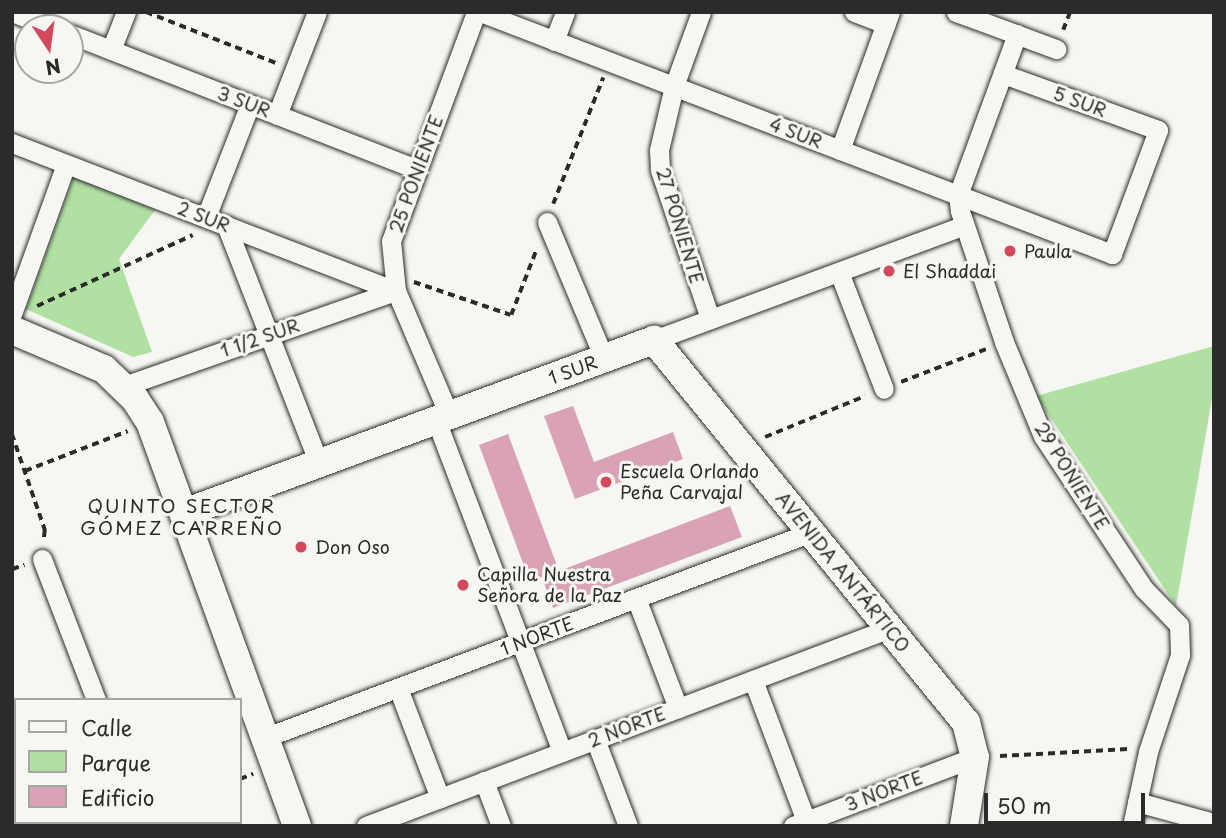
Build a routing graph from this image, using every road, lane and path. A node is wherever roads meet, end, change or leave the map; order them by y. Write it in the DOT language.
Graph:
graph roads {
  1 [pos="126,12"];
  2 [pos="146,12"];
  3 [pos="317,12"];
  4 [pos="478,12"];
  5 [pos="565,12"];
  6 [pos="701,12"];
  7 [pos="854,12"];
  8 [pos="956,12"];
  9 [pos="888,18"];
  10 [pos="1017,34"];
  11 [pos="84,39"];
  12 [pos="554,41"];
  13 [pos="1056,49"];
  14 [pos="111,50"];
  15 [pos="294,70"];
  16 [pos="1003,74"];
  17 [pos="674,86"];
  18 [pos="250,104"];
  19 [pos="276,115"];
  20 [pos="12,143"];
  21 [pos="840,150"];
  22 [pos="66,164"];
  23 [pos="417,169"];
  24 [pos="958,195"];
  25 [pos="217,222"];
  26 [pos="547,222"];
  27 [pos="963,226"];
  28 [pos="1112,254"];
  29 [pos="839,272"];
  30 [pos="396,291"];
  31 [pos="16,319"];
  32 [pos="710,319"];
  33 [pos="271,334"];
  34 [pos="654,340"];
  35 [pos="604,358"];
  36 [pos="124,386"];
  37 [pos="884,389"];
  38 [pos="443,418"];
  39 [pos="150,422"];
  40 [pos="12,434"];
  41 [pos="319,463"];
  42 [pos="25,471"];
  43 [pos="184,513"];
  44 [pos="810,533"];
  45 [pos="42,559"];
  46 [pos="636,598"];
  47 [pos="888,629"];
  48 [pos="520,642"];
  49 [pos="753,680"];
  50 [pos="398,688"];
  51 [pos="95,698"];
  52 [pos="678,708"];
  53 [pos="264,738"];
  54 [pos="595,739"];
  55 [pos="1122,748"];
  56 [pos="562,752"];
  57 [pos="975,757"];
  58 [pos="484,781"];
  59 [pos="440,798"];
  60 [pos="1137,802"];
  61 [pos="800,823"];
  62 [pos="1214,823"];
  63 [pos="297,826"];
  64 [pos="366,826"];
  65 [pos="501,826"];
  66 [pos="628,826"];
  67 [pos="964,826"];
  68 [pos="1132,826"];
  1 -- 14 [label="street"];
  2 -- 15 [label="path"];
  3 -- 15 [label="street"];
  4 -- 12 [label="street, 4 SUR"];
  4 -- 23 [label="street, 25 PONIENTE"];
  5 -- 12 [label="street"];
  6 -- 17 [label="street, 27 PONIENTE"];
  7 -- 9 [label="street"];
  8 -- 10 [label="street"];
  9 -- 21 [label="street"];
  10 -- 13 [label="street"];
  10 -- 16 [label="street, 29 PONIENTE"];
  11 -- 14 [label="street, 3 SUR"];
  12 -- 17 [label="street, 4 SUR"];
  14 -- 18 [label="street, 3 SUR"];
  15 -- 19 [label="street"];
  16 -- 24 [label="street, 29 PONIENTE"];
  16 -- 28 [label="street, 5 SUR"];
  17 -- 21 [label="street, 4 SUR"];
  17 -- 32 [label="street, 27 PONIENTE"];
  18 -- 19 [label="street, 3 SUR"];
  18 -- 25 [label="street"];
  19 -- 23 [label="street, 3 SUR"];
  20 -- 22 [label="street, 2 SUR"];
  21 -- 24 [label="street, 4 SUR"];
  22 -- 25 [label="street, 2 SUR"];
  22 -- 31 [label="street"];
  23 -- 30 [label="street, 25 PONIENTE"];
  24 -- 27 [label="street, 29 PONIENTE"];
  24 -- 28 [label="street, 4 SUR"];
  25 -- 30 [label="street, 2 SUR"];
  25 -- 31 [label="path"];
  25 -- 33 [label="street"];
  26 -- 35 [label="street"];
  27 -- 29 [label="street, 1 SUR"];
  27 -- 60 [label="street, 29 PONIENTE"];
  29 -- 32 [label="street, 1 SUR"];
  29 -- 37 [label="street"];
  30 -- 33 [label="street, 1 1/2 SUR"];
  30 -- 38 [label="street, 25 PONIENTE"];
  31 -- 36 [label="street"];
  32 -- 34 [label="street, 1 SUR"];
  33 -- 36 [label="street, 1 1/2 SUR"];
  33 -- 41 [label="street"];
  34 -- 35 [label="street, 1 SUR"];
  34 -- 44 [label="street, AVENIDA ANTÁRTICO"];
  35 -- 38 [label="street, 1 SUR"];
  36 -- 39 [label="street"];
  38 -- 41 [label="street, 1 SUR"];
  38 -- 48 [label="street, 25 PONIENTE"];
  39 -- 42 [label="path"];
  39 -- 43 [label="street"];
  40 -- 42 [label="path"];
  41 -- 43 [label="street, 1 SUR"];
  42 -- 45 [label="path"];
  43 -- 53 [label="street"];
  44 -- 46 [label="street, 1 NORTE"];
  44 -- 47 [label="street, AVENIDA ANTÁRTICO"];
  45 -- 51 [label="street"];
  46 -- 48 [label="street, 1 NORTE"];
  46 -- 52 [label="street"];
  47 -- 49 [label="street, 2 NORTE"];
  47 -- 57 [label="street, AVENIDA ANTÁRTICO"];
  48 -- 50 [label="street, 1 NORTE"];
  48 -- 56 [label="street, 25 PONIENTE"];
  49 -- 52 [label="street, 2 NORTE"];
  49 -- 61 [label="street"];
  50 -- 53 [label="street, 1 NORTE"];
  50 -- 59 [label="street"];
  52 -- 54 [label="street, 2 NORTE"];
  53 -- 63 [label="street"];
  54 -- 56 [label="street, 2 NORTE"];
  54 -- 66 [label="street"];
  55 -- 57 [label="path"];
  56 -- 58 [label="street, 2 NORTE"];
  57 -- 61 [label="street, 3 NORTE"];
  57 -- 67 [label="street, AVENIDA ANTÁRTICO"];
  58 -- 59 [label="street, 2 NORTE"];
  58 -- 65 [label="street"];
  59 -- 64 [label="street, 2 NORTE"];
  60 -- 62 [label="street"];
  60 -- 68 [label="street, 29 PONIENTE"];
}
